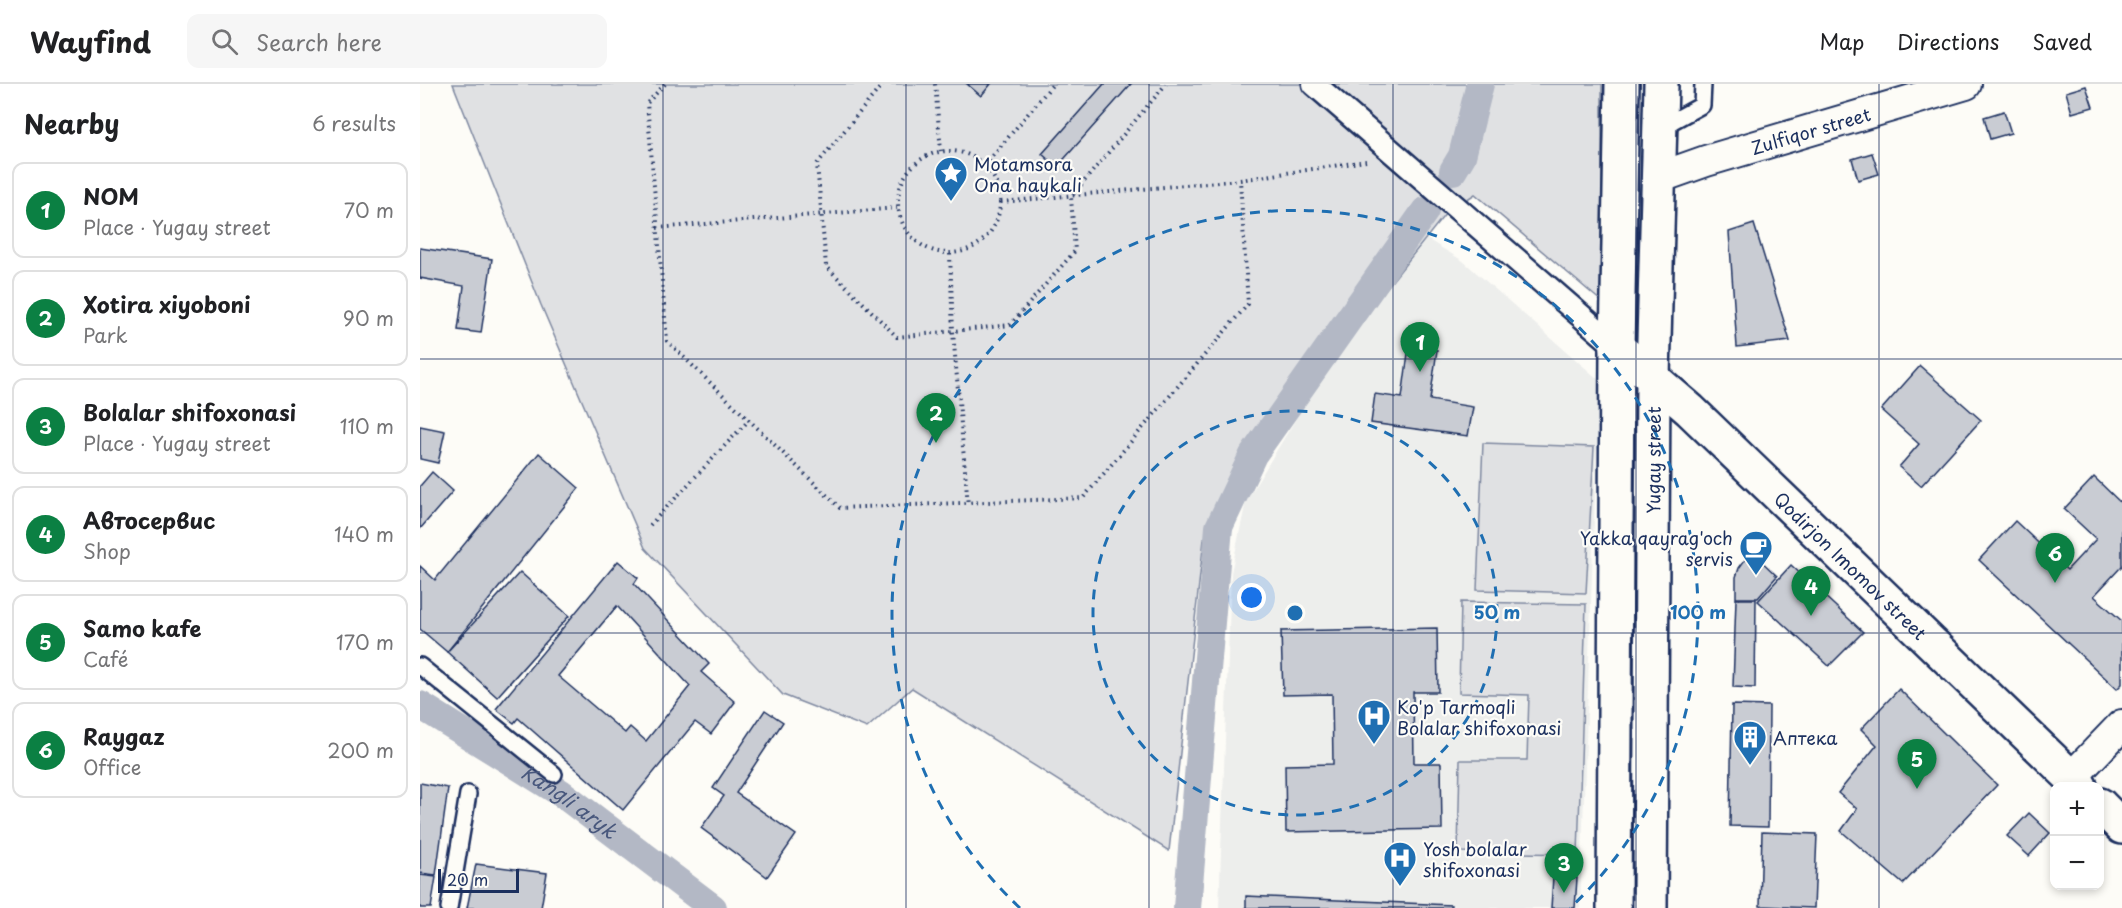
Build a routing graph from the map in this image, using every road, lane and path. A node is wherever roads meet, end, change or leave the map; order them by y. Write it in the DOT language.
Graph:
graph roads {
  1 [pos="664,84"];
  2 [pos="883,84"];
  3 [pos="935,84"];
  4 [pos="1053,84"];
  5 [pos="1166,84"];
  6 [pos="1314,84"];
  7 [pos="1622,84"];
  8 [pos="1661,84"];
  9 [pos="1703,84"];
  10 [pos="1966,84"];
  11 [pos="1660,128"];
  12 [pos="941,151"];
  13 [pos="1398,156"];
  14 [pos="985,165"];
  15 [pos="1658,178"];
  16 [pos="1240,180"];
  17 [pos="1071,197"];
  18 [pos="1001,202"];
  19 [pos="897,208"];
  20 [pos="657,228"];
  21 [pos="950,254"];
  22 [pos="953,332"];
  23 [pos="1617,347"];
  24 [pos="1653,377"];
  25 [pos="749,420"];
  26 [pos="968,505"];
  27 [pos="650,525"];
  28 [pos="420,666"];
  29 [pos="2122,725"];
  30 [pos="554,774"];
  31 [pos="2076,782"];
  32 [pos="468,794"];
  33 [pos="2104,809"];
  34 [pos="2122,827"];
  35 [pos="449,908"];
  36 [pos="1614,908"];
  37 [pos="1650,908"];
  1 -- 20 [label="path"];
  2 -- 22 [label="path"];
  3 -- 12 [label="path"];
  4 -- 14 [label="path"];
  5 -- 17 [label="path"];
  6 -- 13 [label="street"];
  7 -- 23 [label="main road, Yugay street"];
  8 -- 11 [label="main road, Yugay street"];
  9 -- 11 [label="lane"];
  10 -- 15 [label="street, Zulfiqor street"];
  11 -- 15 [label="main road, Yugay street"];
  12 -- 14 [label="path"];
  12 -- 19 [label="path"];
  13 -- 16 [label="path"];
  13 -- 23 [label="street"];
  14 -- 18 [label="path"];
  15 -- 24 [label="main road, Yugay street"];
  16 -- 17 [label="path"];
  16 -- 26 [label="path"];
  17 -- 18 [label="path"];
  17 -- 22 [label="path"];
  18 -- 21 [label="path"];
  19 -- 20 [label="path"];
  19 -- 21 [label="path"];
  20 -- 25 [label="path"];
  21 -- 22 [label="path"];
  22 -- 26 [label="path"];
  23 -- 24 [label="main road, Qodirjon Imomov street"];
  23 -- 36 [label="main road, Yugay street"];
  24 -- 31 [label="main road, Qodirjon Imomov street"];
  24 -- 37 [label="main road, Yugay street"];
  25 -- 26 [label="path"];
  25 -- 27 [label="path"];
  28 -- 30 [label="lane"];
  29 -- 31 [label="street"];
  32 -- 35 [label="lane"];
  33 -- 34 [label="main road"];
}
